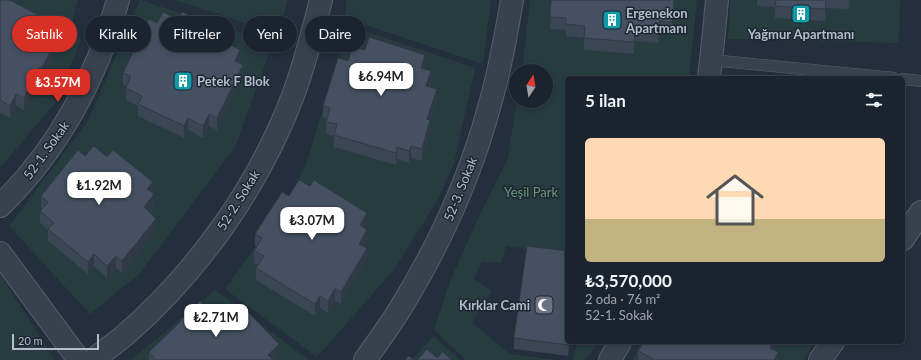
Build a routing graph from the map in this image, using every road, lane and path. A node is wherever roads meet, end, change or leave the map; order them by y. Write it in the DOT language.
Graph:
graph roads {
  1 [pos="118,0"];
  2 [pos="321,0"];
  3 [pos="512,0"];
  4 [pos="717,0"];
  5 [pos="710,69"];
  6 [pos="853,76"];
  7 [pos="905,79"];
  8 [pos="921,81"];
  9 [pos="0,206"];
  10 [pos="921,212"];
  11 [pos="905,236"];
  12 [pos="0,253"];
  13 [pos="619,344"];
  14 [pos="831,344"];
  15 [pos="79,360"];
  16 [pos="93,360"];
  17 [pos="365,360"];
  18 [pos="610,360"];
  19 [pos="820,360"];
  1 -- 9 [label="street, 52-1. Sokak"];
  2 -- 16 [label="street, 52-2. Sokak"];
  3 -- 17 [label="street, 52-3. Sokak"];
  4 -- 5 [label="street"];
  5 -- 6 [label="lane"];
  7 -- 8 [label="lane"];
  10 -- 11 [label="street"];
  12 -- 15 [label="street"];
  13 -- 18 [label="street"];
  14 -- 19 [label="street"];
}
